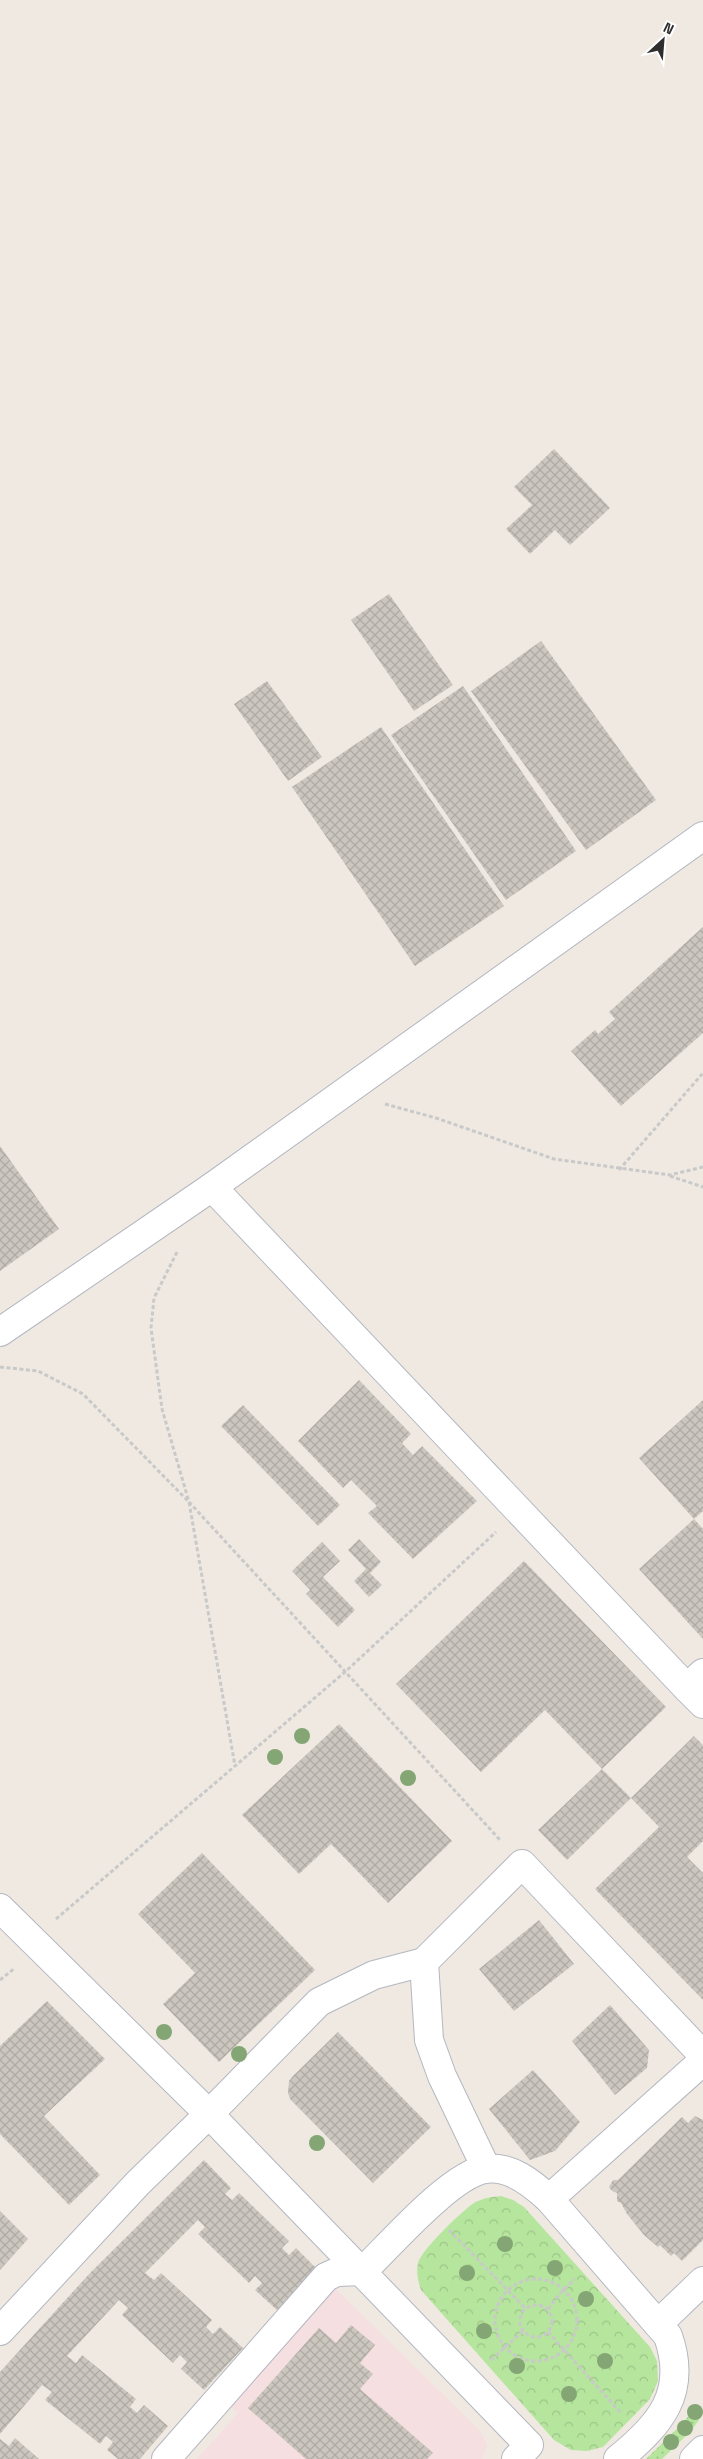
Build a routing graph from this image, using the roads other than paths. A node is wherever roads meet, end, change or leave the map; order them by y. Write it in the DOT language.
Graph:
graph roads {
  1 [pos="703,836"];
  2 [pos="212,1187"];
  3 [pos="0,1332"];
  4 [pos="698,1688"];
  5 [pos="0,1908"];
  6 [pos="424,1962"];
  7 [pos="703,2055"];
  8 [pos="703,2060"];
  9 [pos="209,2114"];
  10 [pos="486,2168"];
  11 [pos="549,2199"];
  12 [pos="362,2271"];
  13 [pos="703,2281"];
  14 [pos="659,2323"];
  15 [pos="0,2331"];
  16 [pos="703,2450"];
  17 [pos="529,2454"];
  18 [pos="166,2459"];
  19 [pos="618,2459"];
  20 [pos="694,2459"];
  1 -- 2 [label="street"];
  2 -- 3 [label="street"];
  2 -- 4 [label="street"];
  5 -- 9 [label="street"];
  6 -- 7 [label="street"];
  6 -- 9 [label="street"];
  6 -- 10 [label="street"];
  8 -- 11 [label="street"];
  9 -- 12 [label="street"];
  9 -- 15 [label="street"];
  10 -- 11 [label="street"];
  10 -- 12 [label="street"];
  11 -- 14 [label="street"];
  12 -- 17 [label="street"];
  12 -- 18 [label="street"];
  13 -- 14 [label="street"];
  14 -- 19 [label="street"];
  16 -- 20 [label="street"];
}
